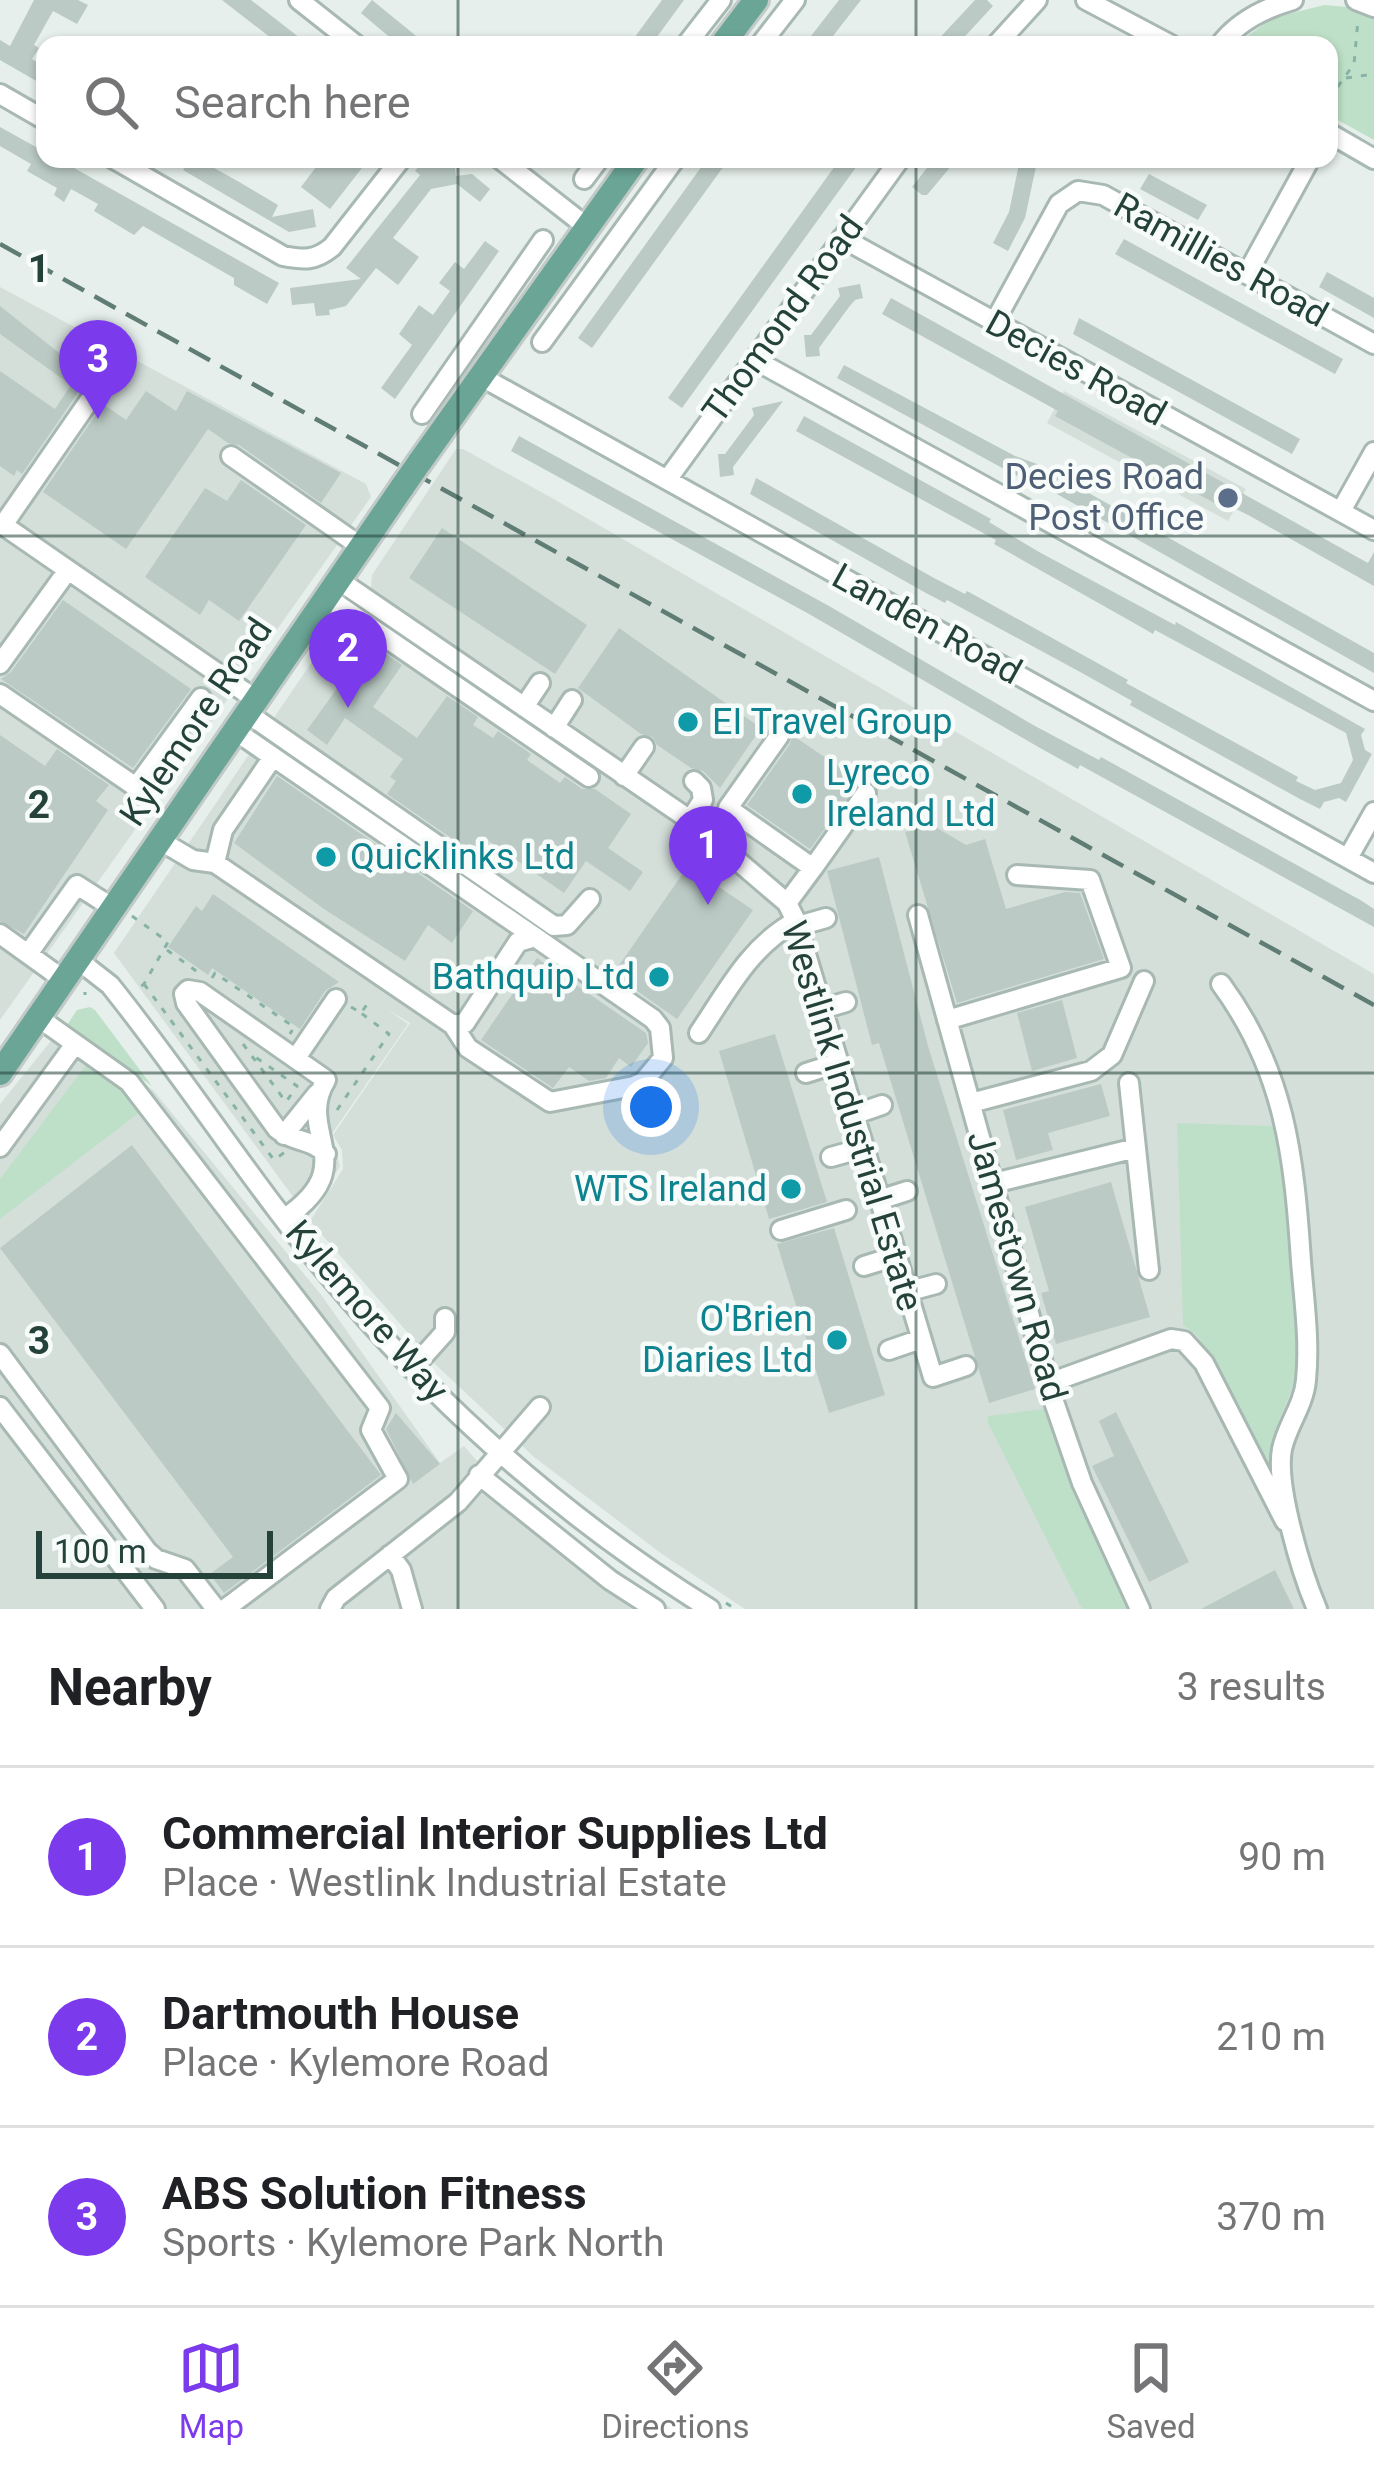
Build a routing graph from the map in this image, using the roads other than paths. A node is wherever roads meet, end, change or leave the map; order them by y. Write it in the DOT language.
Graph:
graph roads {
  1 [pos="299,0"];
  2 [pos="721,0"];
  3 [pos="757,0"];
  4 [pos="795,0"];
  5 [pos="1037,0"];
  6 [pos="1086,0"];
  7 [pos="1293,0"];
  8 [pos="1356,0"];
  9 [pos="1374,7"];
  10 [pos="345,36"];
  11 [pos="693,36"];
  12 [pos="729,36"];
  13 [pos="767,36"];
  14 [pos="1004,36"];
  15 [pos="1154,36"];
  16 [pos="1227,36"];
  17 [pos="0,94"];
  18 [pos="36,115"];
  19 [pos="1338,138"];
  20 [pos="1374,159"];
  21 [pos="130,168"];
  22 [pos="394,168"];
  23 [pos="512,168"];
  24 [pos="592,168"];
  25 [pos="630,168"];
  26 [pos="668,168"];
  27 [pos="893,168"];
  28 [pos="1305,168"];
  29 [pos="584,179"];
  30 [pos="587,227"];
  31 [pos="842,238"];
  32 [pos="543,240"];
  33 [pos="527,263"];
  34 [pos="1246,274"];
  35 [pos="551,278"];
  36 [pos="994,323"];
  37 [pos="542,342"];
  38 [pos="1374,344"];
  39 [pos="755,361"];
  40 [pos="107,375"];
  41 [pos="480,376"];
  42 [pos="454,414"];
  43 [pos="1374,452"];
  44 [pos="230,456"];
  45 [pos="667,480"];
  46 [pos="1341,511"];
  47 [pos="1,524"];
  48 [pos="1374,530"];
  49 [pos="360,546"];
  50 [pos="68,570"];
  51 [pos="331,587"];
  52 [pos="417,607"];
  53 [pos="404,625"];
  54 [pos="472,643"];
  55 [pos="459,663"];
  56 [pos="0,664"];
  57 [pos="540,682"];
  58 [pos="0,694"];
  59 [pos="201,698"];
  60 [pos="572,700"];
  61 [pos="1374,701"];
  62 [pos="524,707"];
  63 [pos="245,714"];
  64 [pos="554,728"];
  65 [pos="778,736"];
  66 [pos="644,747"];
  67 [pos="273,757"];
  68 [pos="624,776"];
  69 [pos="589,777"];
  70 [pos="694,781"];
  71 [pos="866,793"];
  72 [pos="1374,812"];
  73 [pos="690,820"];
  74 [pos="160,840"];
  75 [pos="1348,858"];
  76 [pos="214,863"];
  77 [pos="813,868"];
  78 [pos="1374,873"];
  79 [pos="1017,875"];
  80 [pos="590,899"];
  81 [pos="115,906"];
  82 [pos="918,915"];
  83 [pos="794,916"];
  84 [pos="826,918"];
  85 [pos="0,934"];
  86 [pos="535,937"];
  87 [pos="28,954"];
  88 [pos="1144,981"];
  89 [pos="78,982"];
  90 [pos="1221,984"];
  91 [pos="846,1002"];
  92 [pos="344,1003"];
  93 [pos="822,1009"];
  94 [pos="947,1020"];
  95 [pos="453,1025"];
  96 [pos="58,1032"];
  97 [pos="699,1033"];
  98 [pos="300,1052"];
  99 [pos="4,1058"];
  100 [pos="838,1063"];
  101 [pos="806,1073"];
  102 [pos="1129,1083"];
  103 [pos="312,1093"];
  104 [pos="971,1103"];
  105 [pos="882,1106"];
  106 [pos="854,1115"];
  107 [pos="286,1136"];
  108 [pos="0,1147"];
  109 [pos="863,1148"];
  110 [pos="1136,1148"];
  111 [pos="326,1154"];
  112 [pos="831,1157"];
  113 [pos="994,1183"];
  114 [pos="908,1192"];
  115 [pos="879,1200"];
  116 [pos="846,1210"];
  117 [pos="285,1218"];
  118 [pos="781,1230"];
  119 [pos="896,1256"];
  120 [pos="864,1266"];
  121 [pos="1149,1270"];
  122 [pos="936,1284"];
  123 [pos="906,1292"];
  124 [pos="445,1318"];
  125 [pos="921,1340"];
  126 [pos="889,1350"];
  127 [pos="0,1354"];
  128 [pos="966,1366"];
  129 [pos="412,1369"];
  130 [pos="1049,1383"];
  131 [pos="0,1407"];
  132 [pos="540,1407"];
  133 [pos="499,1452"];
  134 [pos="479,1475"];
  135 [pos="1295,1541"];
  136 [pos="391,1555"];
  137 [pos="711,1603"];
  138 [pos="155,1609"];
  139 [pos="220,1609"];
  140 [pos="330,1609"];
  141 [pos="412,1609"];
  142 [pos="655,1609"];
  143 [pos="1140,1609"];
  144 [pos="1317,1609"];
  1 -- 10 [label="street"];
  2 -- 11 [label="street"];
  3 -- 12 [label="main road"];
  4 -- 13 [label="street"];
  5 -- 14 [label="street"];
  6 -- 15 [label="street"];
  7 -- 16 [label="street"];
  8 -- 9 [label="street"];
  17 -- 18 [label="street"];
  19 -- 20 [label="street"];
  21 -- 22 [label="street"];
  23 -- 30 [label="street"];
  24 -- 29 [label="street"];
  25 -- 30 [label="main road, Kylemore Road"];
  26 -- 37 [label="street"];
  27 -- 31 [label="street, Thomond Road"];
  28 -- 34 [label="street"];
  30 -- 35 [label="main road, Kylemore Road"];
  31 -- 36 [label="street, Decies Road"];
  31 -- 39 [label="street, Thomond Road"];
  32 -- 33 [label="street"];
  33 -- 35 [label="street"];
  33 -- 42 [label="street"];
  34 -- 36 [label="street, Ramillies Road"];
  34 -- 38 [label="street, Ramillies Road"];
  35 -- 41 [label="main road, Kylemore Road"];
  36 -- 46 [label="street, Decies Road"];
  39 -- 45 [label="street, Thomond Road"];
  39 -- 61 [label="street"];
  40 -- 47 [label="street"];
  41 -- 42 [label="main road, Kylemore Road"];
  41 -- 45 [label="street, Landen Road"];
  42 -- 49 [label="main road, Kylemore Road, bridge"];
  43 -- 46 [label="street"];
  44 -- 49 [label="street"];
  45 -- 75 [label="street, Landen Road"];
  46 -- 48 [label="street, Decies Road"];
  47 -- 50 [label="street"];
  49 -- 51 [label="main road, Kylemore Road"];
  50 -- 56 [label="street"];
  50 -- 63 [label="street"];
  51 -- 53 [label="street, Westlink Industrial Estate"];
  51 -- 63 [label="main road, Kylemore Road"];
  51 -- 69 [label="street"];
  52 -- 53 [label="street"];
  53 -- 55 [label="street, Westlink Industrial Estate"];
  54 -- 55 [label="street"];
  55 -- 62 [label="street, Westlink Industrial Estate"];
  57 -- 62 [label="street"];
  58 -- 59 [label="street"];
  60 -- 64 [label="street"];
  62 -- 64 [label="street, Westlink Industrial Estate"];
  63 -- 67 [label="street"];
  63 -- 74 [label="main road, Kylemore Road"];
  63 -- 80 [label="street"];
  64 -- 68 [label="street, Westlink Industrial Estate"];
  65 -- 77 [label="street"];
  66 -- 68 [label="street"];
  67 -- 76 [label="street"];
  67 -- 86 [label="street"];
  68 -- 73 [label="street, Westlink Industrial Estate"];
  70 -- 73 [label="street"];
  71 -- 77 [label="street"];
  72 -- 75 [label="street"];
  73 -- 83 [label="street, Westlink Industrial Estate"];
  74 -- 76 [label="street"];
  74 -- 81 [label="main road, Kylemore Road"];
  75 -- 78 [label="street, Landen Road"];
  76 -- 95 [label="street"];
  77 -- 83 [label="street"];
  79 -- 94 [label="street"];
  81 -- 87 [label="street"];
  81 -- 89 [label="main road, Kylemore Road"];
  82 -- 94 [label="street, Jamestown Road"];
  83 -- 84 [label="street"];
  83 -- 93 [label="street, Westlink Industrial Estate"];
  83 -- 97 [label="street"];
  85 -- 87 [label="street, Kylemore Way"];
  86 -- 95 [label="street"];
  86 -- 95 [label="street"];
  87 -- 89 [label="street, Kylemore Way"];
  88 -- 104 [label="street"];
  89 -- 96 [label="main road, Kylemore Road"];
  89 -- 117 [label="street, Kylemore Way"];
  90 -- 135 [label="street"];
  91 -- 93 [label="street"];
  92 -- 98 [label="street"];
  93 -- 100 [label="street, Westlink Industrial Estate"];
  94 -- 104 [label="street, Jamestown Road"];
  96 -- 99 [label="main road, Kylemore Road"];
  96 -- 108 [label="street"];
  96 -- 139 [label="street"];
  98 -- 103 [label="street"];
  98 -- 107 [label="street"];
  100 -- 101 [label="street"];
  100 -- 106 [label="street, Westlink Industrial Estate"];
  102 -- 110 [label="street"];
  103 -- 107 [label="street"];
  103 -- 111 [label="street"];
  104 -- 113 [label="street, Jamestown Road"];
  105 -- 106 [label="street"];
  106 -- 109 [label="street, Westlink Industrial Estate"];
  107 -- 111 [label="street"];
  109 -- 112 [label="street"];
  109 -- 115 [label="street, Westlink Industrial Estate"];
  110 -- 113 [label="street"];
  110 -- 121 [label="street"];
  111 -- 117 [label="street"];
  113 -- 130 [label="street, Jamestown Road"];
  114 -- 115 [label="street"];
  115 -- 119 [label="street, Westlink Industrial Estate"];
  116 -- 118 [label="street"];
  117 -- 129 [label="street, Kylemore Way"];
  119 -- 120 [label="street"];
  119 -- 123 [label="street, Westlink Industrial Estate"];
  122 -- 123 [label="street"];
  123 -- 125 [label="street, Westlink Industrial Estate"];
  124 -- 129 [label="street"];
  125 -- 126 [label="street"];
  125 -- 128 [label="street, Westlink Industrial Estate"];
  127 -- 139 [label="street"];
  129 -- 133 [label="street, Kylemore Way"];
  130 -- 135 [label="street"];
  130 -- 143 [label="street, Jamestown Road"];
  131 -- 138 [label="street"];
  132 -- 133 [label="street"];
  133 -- 134 [label="street"];
  133 -- 137 [label="street, Kylemore Way"];
  134 -- 136 [label="street"];
  134 -- 142 [label="street"];
  135 -- 144 [label="street"];
  136 -- 140 [label="street"];
  136 -- 141 [label="street"];
}
